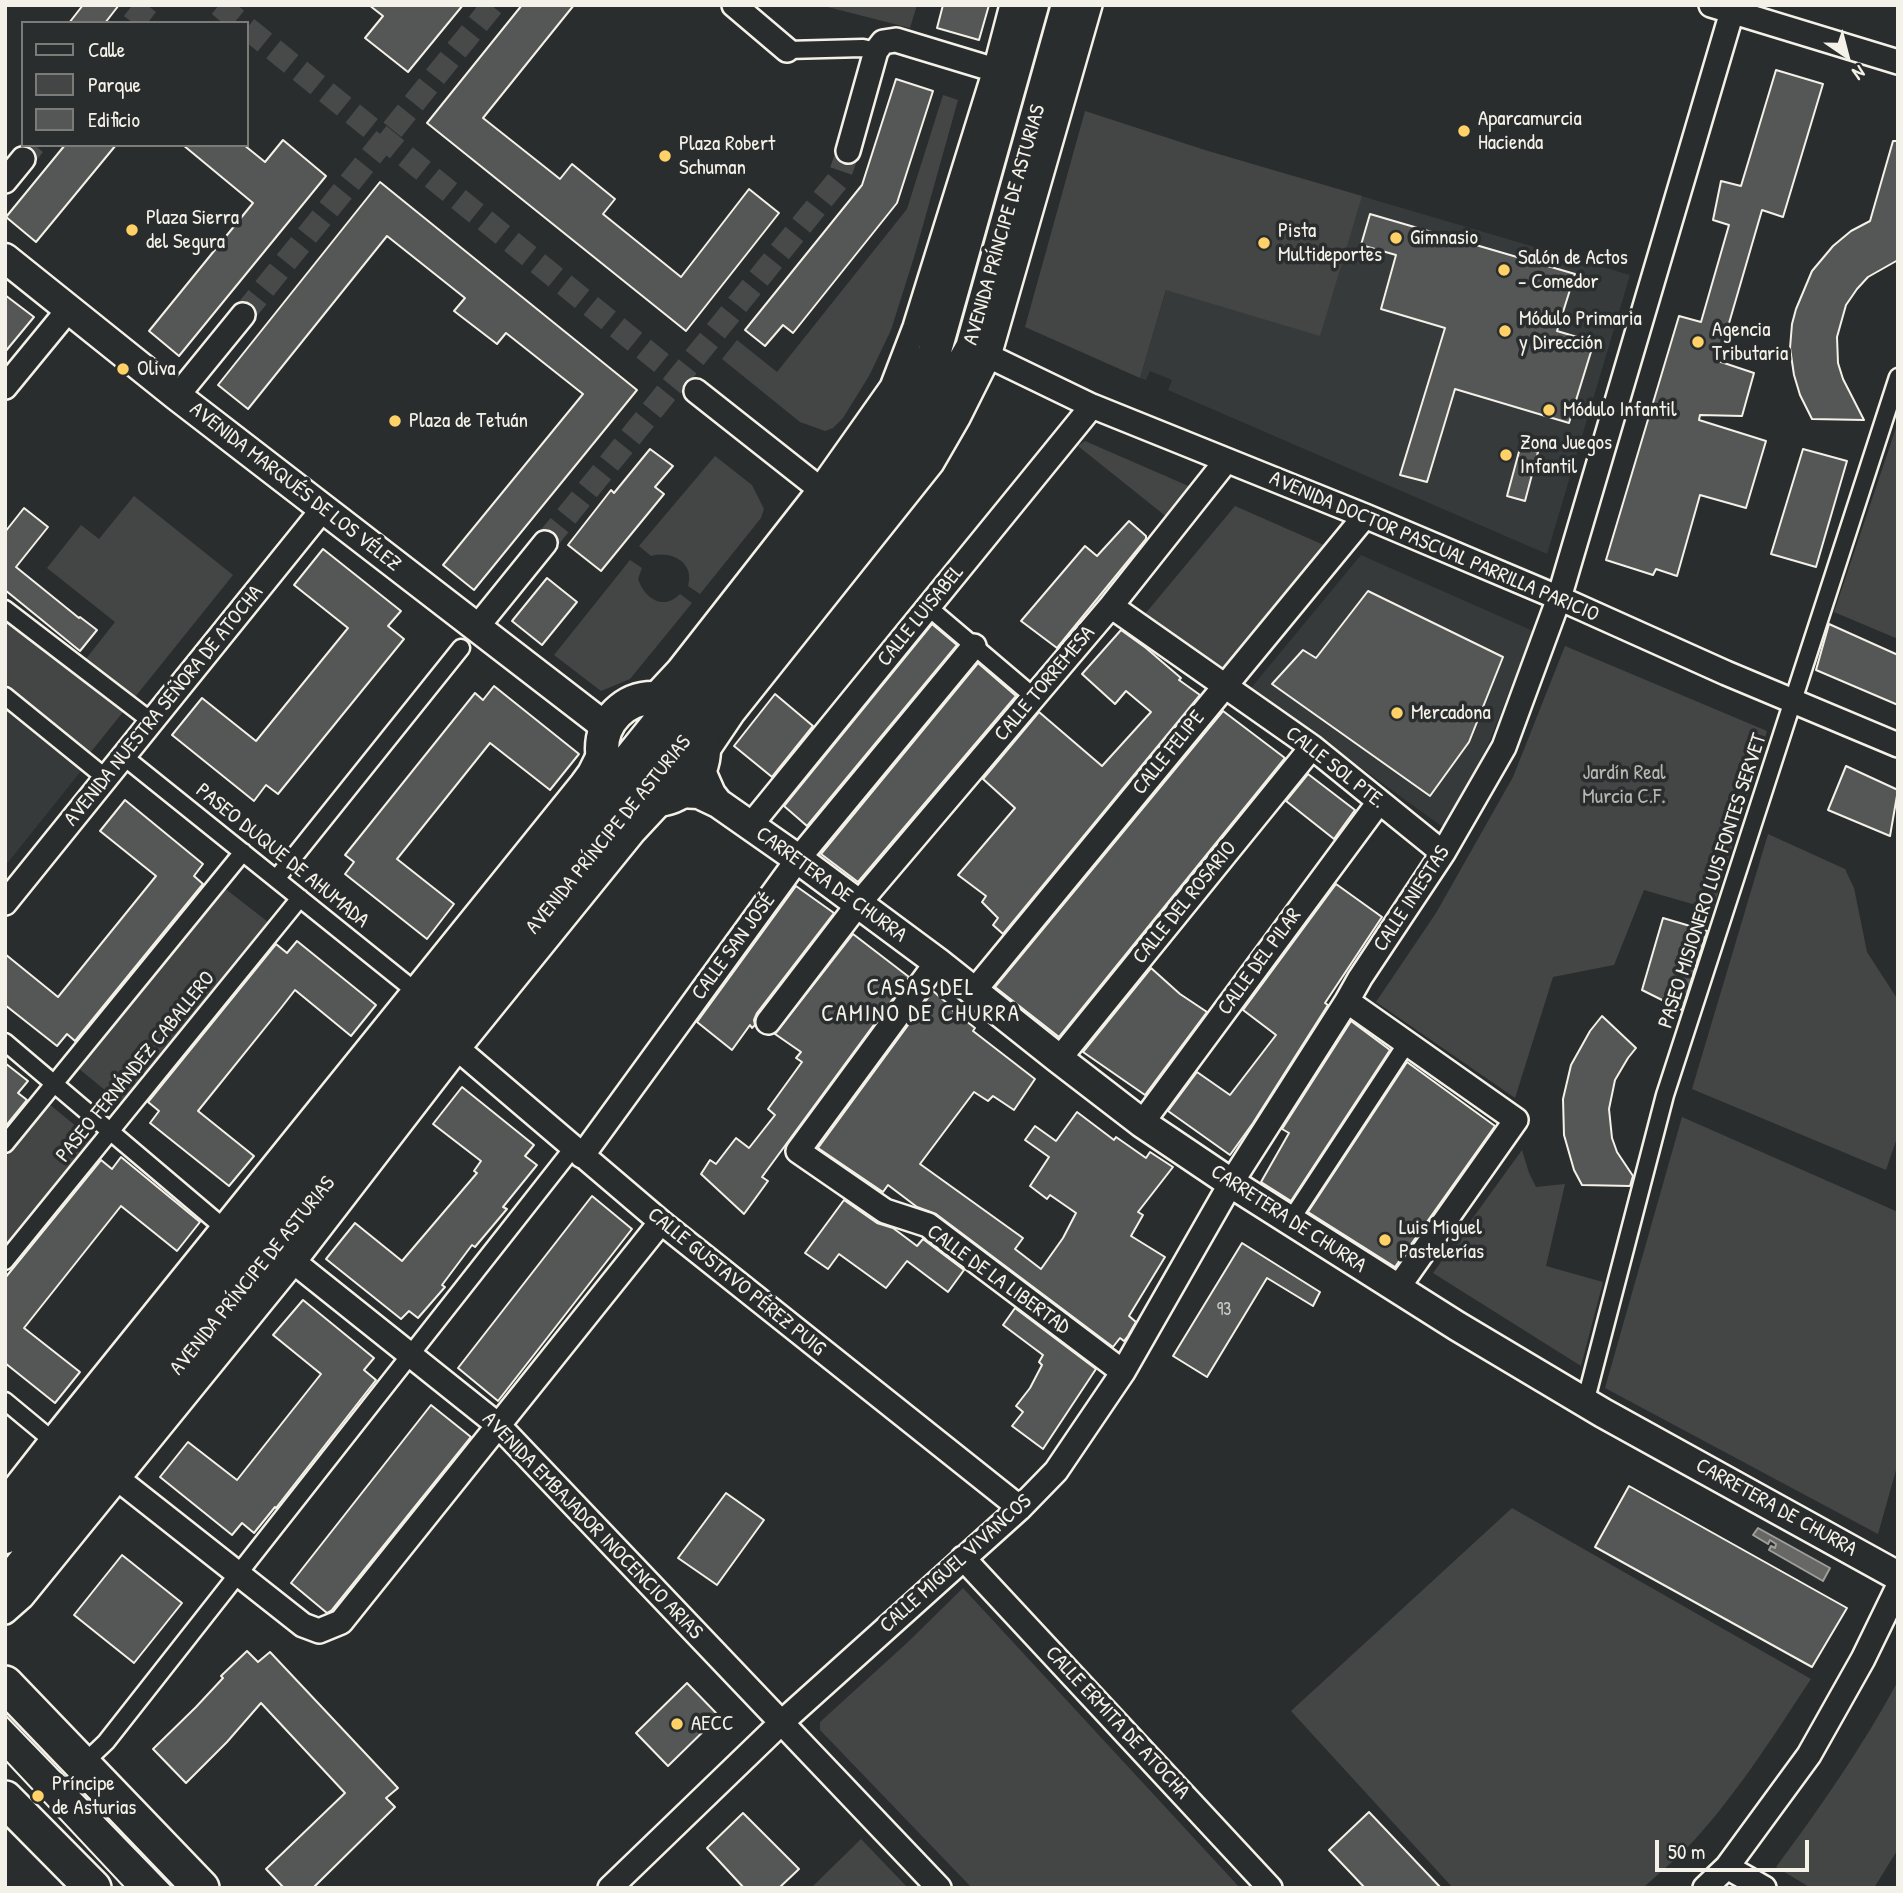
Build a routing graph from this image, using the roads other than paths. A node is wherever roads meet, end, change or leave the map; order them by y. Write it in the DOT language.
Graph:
graph roads {
  1 [pos="734,5"];
  2 [pos="1012,5"];
  3 [pos="1032,5"];
  4 [pos="1068,5"];
  5 [pos="1090,5"];
  6 [pos="1726,7"];
  7 [pos="787,50"];
  8 [pos="876,51"];
  9 [pos="1898,62"];
  10 [pos="995,70"];
  11 [pos="848,151"];
  12 [pos="23,159"];
  13 [pos="5,181"];
  14 [pos="5,258"];
  15 [pos="69,309"];
  16 [pos="243,316"];
  17 [pos="981,352"];
  18 [pos="1898,377"];
  19 [pos="5,387"];
  20 [pos="696,391"];
  21 [pos="177,396"];
  22 [pos="1092,406"];
  23 [pos="1226,461"];
  24 [pos="820,489"];
  25 [pos="323,509"];
  26 [pos="1365,516"];
  27 [pos="545,543"];
  28 [pos="1559,598"];
  29 [pos="1111,606"];
  30 [pos="928,607"];
  31 [pos="5,609"];
  32 [pos="469,637"];
  33 [pos="974,646"];
  34 [pos="1225,686"];
  35 [pos="5,696"];
  36 [pos="1034,697"];
  37 [pos="1793,701"];
  38 [pos="675,707"];
  39 [pos="151,722"];
  40 [pos="603,726"];
  41 [pos="1898,745"];
  42 [pos="1312,747"];
  43 [pos="123,756"];
  44 [pos="702,763"];
  45 [pos="106,778"];
  46 [pos="612,779"];
  47 [pos="676,794"];
  48 [pos="639,798"];
  49 [pos="1379,802"];
  50 [pos="718,803"];
  51 [pos="750,826"];
  52 [pos="243,852"];
  53 [pos="1443,853"];
  54 [pos="797,859"];
  55 [pos="275,879"];
  56 [pos="300,898"];
  57 [pos="859,903"];
  58 [pos="5,904"];
  59 [pos="937,962"];
  60 [pos="414,990"];
  61 [pos="974,991"];
  62 [pos="1347,1001"];
  63 [pos="768,1022"];
  64 [pos="5,1042"];
  65 [pos="1407,1043"];
  66 [pos="458,1049"];
  67 [pos="1059,1059"];
  68 [pos="54,1084"];
  69 [pos="1142,1123"];
  70 [pos="111,1131"];
  71 [pos="5,1144"];
  72 [pos="578,1152"];
  73 [pos="1231,1184"];
  74 [pos="1290,1221"];
  75 [pos="661,1222"];
  76 [pos="223,1227"];
  77 [pos="5,1261"];
  78 [pos="294,1262"];
  79 [pos="1397,1289"];
  80 [pos="411,1356"];
  81 [pos="1122,1372"];
  82 [pos="5,1402"];
  83 [pos="1585,1403"];
  84 [pos="498,1425"];
  85 [pos="52,1440"];
  86 [pos="118,1479"];
  87 [pos="5,1500"];
  88 [pos="1020,1508"];
  89 [pos="5,1536"];
  90 [pos="963,1558"];
  91 [pos="239,1574"];
  92 [pos="1898,1576"];
  93 [pos="5,1586"];
  94 [pos="1898,1587"];
  95 [pos="5,1612"];
  96 [pos="5,1684"];
  97 [pos="781,1723"];
  98 [pos="83,1764"];
  99 [pos="5,1799"];
  100 [pos="1727,1867"];
  101 [pos="93,1888"];
  102 [pos="201,1888"];
  103 [pos="610,1888"];
  104 [pos="939,1888"];
  105 [pos="1270,1888"];
  106 [pos="1705,1888"];
  107 [pos="1764,1888"];
  1 -- 7 [label="street"];
  2 -- 10 [label="street"];
  3 -- 38 [label="main road, AVENIDA PRÍNCIPE DE ASTURIAS"];
  4 -- 17 [label="main road, AVENIDA PRÍNCIPE DE ASTURIAS"];
  5 -- 17 [label="street"];
  6 -- 9 [label="street"];
  6 -- 28 [label="street, CALLE INIESTAS"];
  7 -- 8 [label="street"];
  8 -- 10 [label="street"];
  8 -- 11 [label="street"];
  10 -- 24 [label="street"];
  12 -- 13 [label="street"];
  14 -- 15 [label="street, AVENIDA MARQUÉS DE LOS VÉLEZ"];
  15 -- 19 [label="street"];
  15 -- 21 [label="street, AVENIDA MARQUÉS DE LOS VÉLEZ"];
  16 -- 21 [label="street"];
  17 -- 22 [label="street, AVENIDA DOCTOR PASCUAL PARRILLA PARICIO"];
  17 -- 38 [label="main road, AVENIDA PRÍNCIPE DE ASTURIAS"];
  17 -- 44 [label="street"];
  18 -- 37 [label="street, PASEO MISIONERO LUIS FONTES SERVET"];
  20 -- 24 [label="street"];
  21 -- 25 [label="street, AVENIDA MARQUÉS DE LOS VÉLEZ"];
  22 -- 23 [label="street, AVENIDA DOCTOR PASCUAL PARRILLA PARICIO"];
  22 -- 30 [label="street, CALLE LUISABEL"];
  23 -- 26 [label="street, AVENIDA DOCTOR PASCUAL PARRILLA PARICIO"];
  23 -- 29 [label="street, CALLE TORREMESA"];
  24 -- 38 [label="street"];
  25 -- 32 [label="street, AVENIDA MARQUÉS DE LOS VÉLEZ"];
  25 -- 39 [label="street, AVENIDA NUESTRA SEÑORA DE ATOCHA"];
  26 -- 28 [label="street, AVENIDA DOCTOR PASCUAL PARRILLA PARICIO"];
  26 -- 34 [label="street, CALLE FELIPE"];
  27 -- 32 [label="street"];
  28 -- 37 [label="street, AVENIDA DOCTOR PASCUAL PARRILLA PARICIO"];
  28 -- 53 [label="street, CALLE INIESTAS"];
  29 -- 34 [label="street, CALLE SOL PTE."];
  29 -- 36 [label="street, CALLE TORREMESA"];
  30 -- 33 [label="street"];
  30 -- 51 [label="street, CALLE LUISABEL"];
  31 -- 39 [label="street"];
  32 -- 40 [label="street, AVENIDA MARQUÉS DE LOS VÉLEZ"];
  32 -- 55 [label="street"];
  33 -- 36 [label="street"];
  33 -- 54 [label="street, CALLE SAN JOSÉ"];
  34 -- 42 [label="street, CALLE SOL PTE."];
  34 -- 61 [label="street, CALLE FELIPE"];
  35 -- 45 [label="street"];
  36 -- 57 [label="street, CALLE TORREMESA"];
  37 -- 41 [label="street, AVENIDA DOCTOR PASCUAL PARRILLA PARICIO"];
  37 -- 83 [label="street, PASEO MISIONERO LUIS FONTES SERVET"];
  38 -- 40 [label="main road"];
  38 -- 44 [label="main road"];
  38 -- 46 [label="main road, AVENIDA PRÍNCIPE DE ASTURIAS"];
  38 -- 48 [label="main road, AVENIDA PRÍNCIPE DE ASTURIAS"];
  39 -- 43 [label="street, AVENIDA NUESTRA SEÑORA DE ATOCHA"];
  40 -- 46 [label="main road"];
  40 -- 60 [label="street"];
  42 -- 49 [label="street, CALLE SOL PTE."];
  42 -- 67 [label="street, CALLE DEL ROSARIO"];
  43 -- 45 [label="street, AVENIDA NUESTRA SEÑORA DE ATOCHA"];
  43 -- 52 [label="street, PASEO DUQUE DE AHUMADA"];
  44 -- 47 [label="main road"];
  44 -- 50 [label="street, CARRETERA DE CHURRA"];
  45 -- 58 [label="street, AVENIDA NUESTRA SEÑORA DE ATOCHA"];
  46 -- 48 [label="main road"];
  46 -- 89 [label="main road, AVENIDA PRÍNCIPE DE ASTURIAS"];
  47 -- 48 [label="main road"];
  47 -- 50 [label="street, CARRETERA DE CHURRA"];
  47 -- 66 [label="street"];
  48 -- 93 [label="main road, AVENIDA PRÍNCIPE DE ASTURIAS"];
  49 -- 53 [label="street, CALLE SOL PTE."];
  49 -- 69 [label="street, CALLE DEL PILAR"];
  50 -- 51 [label="street, CARRETERA DE CHURRA"];
  51 -- 54 [label="street, CARRETERA DE CHURRA"];
  52 -- 55 [label="street, PASEO DUQUE DE AHUMADA"];
  52 -- 68 [label="street"];
  53 -- 62 [label="street, CALLE INIESTAS"];
  54 -- 57 [label="street, CARRETERA DE CHURRA"];
  54 -- 72 [label="street, CALLE SAN JOSÉ"];
  55 -- 56 [label="street, PASEO DUQUE DE AHUMADA"];
  56 -- 60 [label="street, PASEO DUQUE DE AHUMADA"];
  56 -- 70 [label="street, PASEO FERNÁNDEZ CABALLERO"];
  57 -- 59 [label="street, CARRETERA DE CHURRA"];
  57 -- 63 [label="street, CALLE TORREMESA"];
  59 -- 61 [label="street, CARRETERA DE CHURRA"];
  59 -- 81 [label="street, CALLE DE LA LIBERTAD"];
  60 -- 76 [label="street"];
  61 -- 67 [label="street, CARRETERA DE CHURRA"];
  62 -- 65 [label="street"];
  62 -- 73 [label="street, CALLE INIESTAS"];
  64 -- 68 [label="street"];
  65 -- 74 [label="street"];
  65 -- 79 [label="street"];
  66 -- 72 [label="street, CALLE GUSTAVO PÉREZ PUIG"];
  66 -- 78 [label="street"];
  67 -- 69 [label="street, CARRETERA DE CHURRA"];
  68 -- 70 [label="street"];
  68 -- 71 [label="street"];
  69 -- 73 [label="street, CARRETERA DE CHURRA"];
  70 -- 76 [label="street"];
  70 -- 77 [label="street, PASEO FERNÁNDEZ CABALLERO"];
  72 -- 75 [label="street, CALLE GUSTAVO PÉREZ PUIG"];
  72 -- 80 [label="street"];
  73 -- 74 [label="street, CARRETERA DE CHURRA"];
  73 -- 81 [label="street, CALLE MIGUEL VIVANCOS"];
  74 -- 79 [label="street, CARRETERA DE CHURRA"];
  75 -- 84 [label="street"];
  75 -- 88 [label="street, CALLE GUSTAVO PÉREZ PUIG"];
  76 -- 85 [label="street"];
  78 -- 80 [label="street, AVENIDA EMBAJADOR INOCENCIO ARIAS"];
  78 -- 86 [label="street"];
  79 -- 83 [label="street, CARRETERA DE CHURRA"];
  80 -- 84 [label="street, AVENIDA EMBAJADOR INOCENCIO ARIAS"];
  80 -- 91 [label="street"];
  81 -- 88 [label="street, CALLE MIGUEL VIVANCOS"];
  82 -- 85 [label="street"];
  83 -- 92 [label="street, CARRETERA DE CHURRA"];
  84 -- 91 [label="street"];
  84 -- 97 [label="street, AVENIDA EMBAJADOR INOCENCIO ARIAS"];
  85 -- 87 [label="street"];
  86 -- 91 [label="street"];
  86 -- 95 [label="street"];
  88 -- 90 [label="street, CALLE MIGUEL VIVANCOS"];
  90 -- 97 [label="street, CALLE MIGUEL VIVANCOS"];
  90 -- 105 [label="street, CALLE ERMITA DE ATOCHA"];
  91 -- 98 [label="street"];
  94 -- 100 [label="street"];
  96 -- 98 [label="main road"];
  97 -- 103 [label="street, CALLE MIGUEL VIVANCOS"];
  97 -- 104 [label="street, AVENIDA EMBAJADOR INOCENCIO ARIAS"];
  98 -- 102 [label="main road"];
  99 -- 101 [label="main road"];
  100 -- 106 [label="street"];
  100 -- 107 [label="street"];
}
